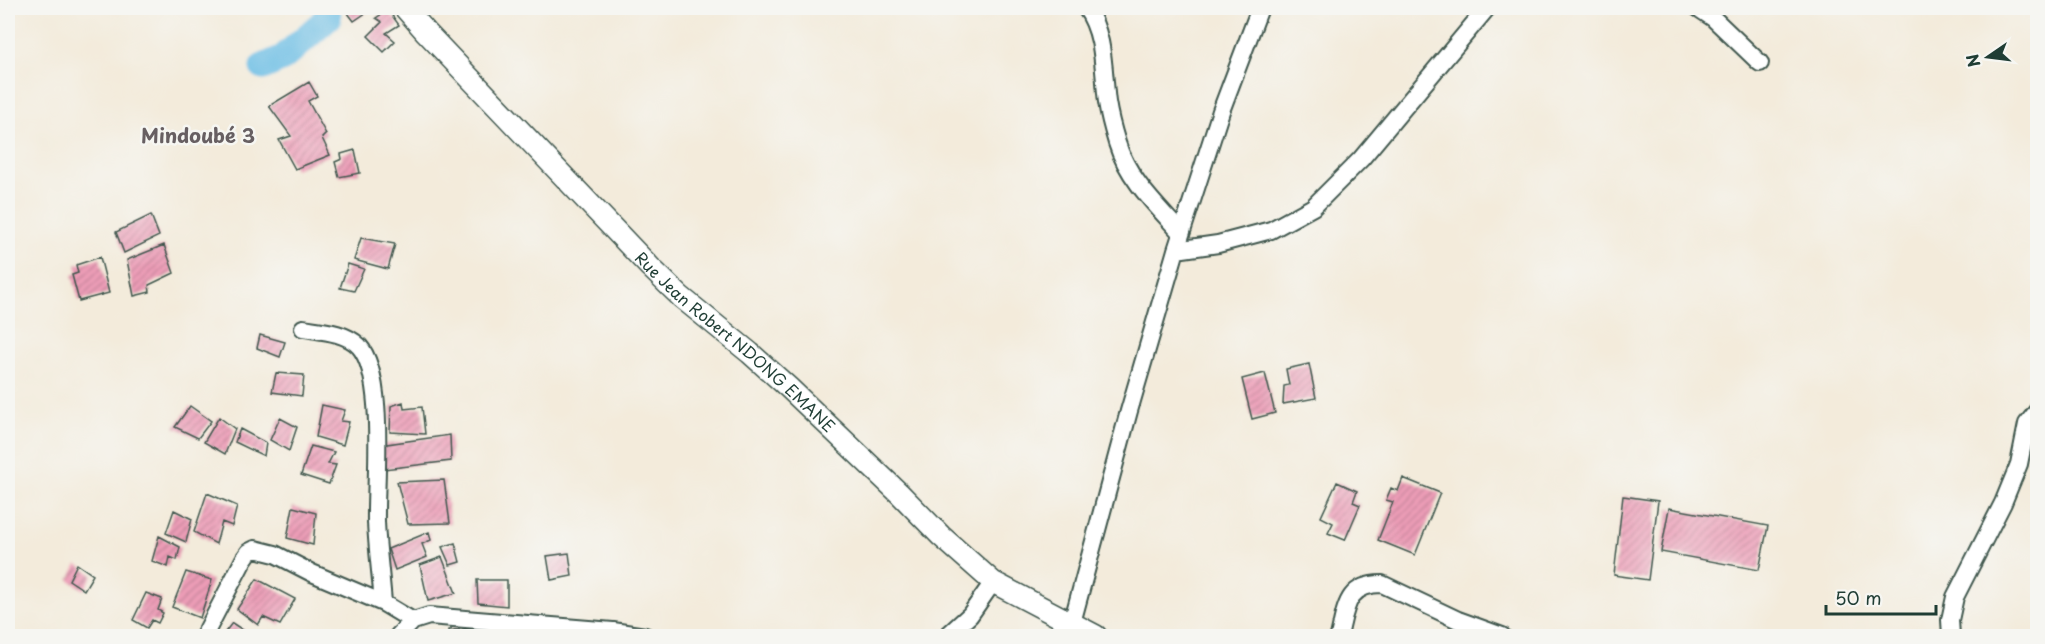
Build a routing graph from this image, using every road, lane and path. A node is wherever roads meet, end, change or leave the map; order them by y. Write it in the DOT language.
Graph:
graph roads {
  1 [pos="405,8"];
  2 [pos="1086,8"];
  3 [pos="1260,8"];
  4 [pos="1488,8"];
  5 [pos="1698,8"];
  6 [pos="1760,63"];
  7 [pos="1181,233"];
  8 [pos="1176,250"];
  9 [pos="303,328"];
  10 [pos="2037,410"];
  11 [pos="993,582"];
  12 [pos="383,603"];
  13 [pos="413,621"];
  14 [pos="1072,622"];
  15 [pos="204,636"];
  16 [pos="398,636"];
  17 [pos="645,636"];
  18 [pos="947,636"];
  19 [pos="1096,636"];
  20 [pos="1340,636"];
  21 [pos="1502,636"];
  22 [pos="1951,636"];
  1 -- 11 [label="street, Rue Jean Robert NDONG EMANE"];
  2 -- 7 [label="street"];
  3 -- 7 [label="street"];
  4 -- 8 [label="street"];
  5 -- 6 [label="street"];
  7 -- 8 [label="street"];
  8 -- 14 [label="street"];
  9 -- 12 [label="street"];
  10 -- 22 [label="street"];
  11 -- 14 [label="street, Rue Jean Robert NDONG EMANE"];
  11 -- 18 [label="street"];
  12 -- 13 [label="street"];
  12 -- 15 [label="street"];
  13 -- 16 [label="street"];
  13 -- 17 [label="street"];
  14 -- 19 [label="street, Rue Jean Robert NDONG EMANE"];
  20 -- 21 [label="street"];
}
